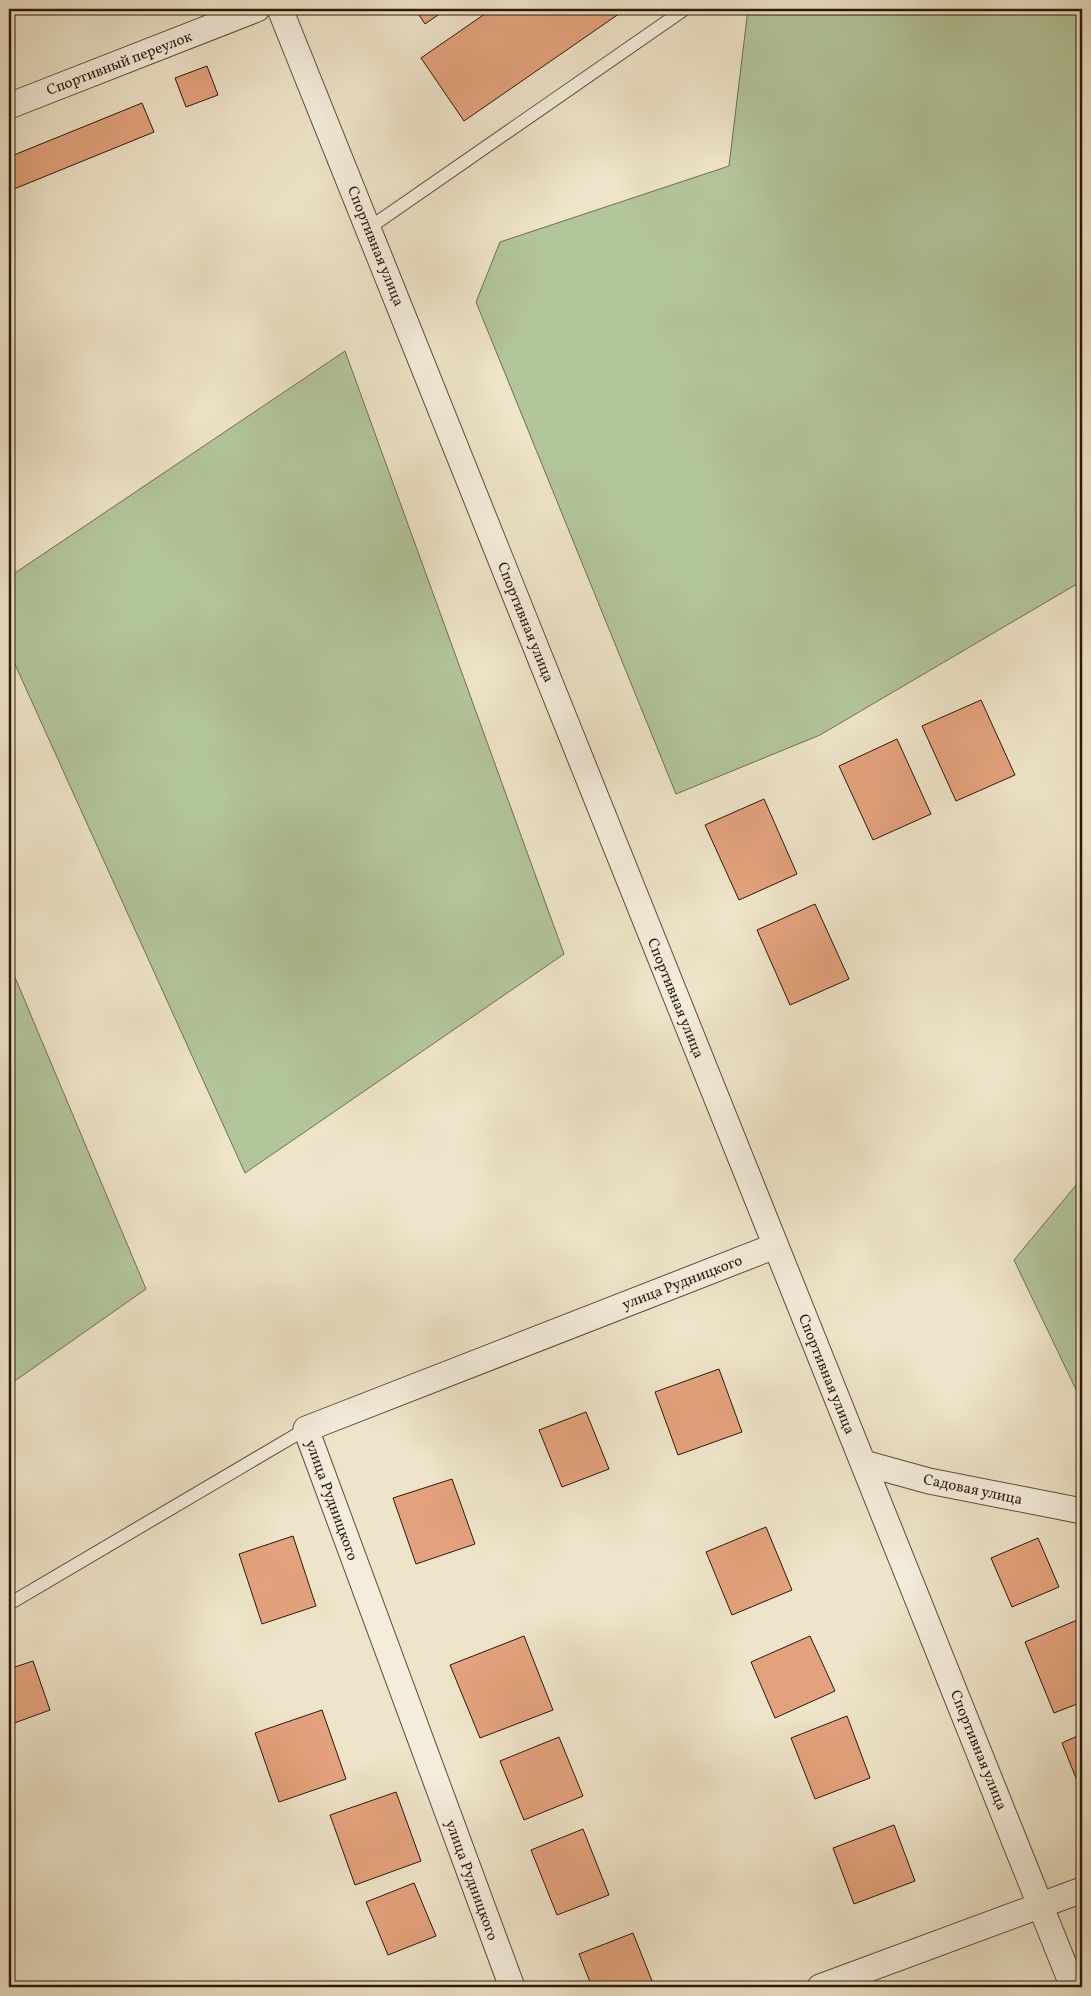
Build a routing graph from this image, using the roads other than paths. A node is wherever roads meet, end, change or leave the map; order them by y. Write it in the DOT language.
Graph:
graph roads {
  1 [pos="257,9"];
  2 [pos="280,9"];
  3 [pos="686,9"];
  4 [pos="9,106"];
  5 [pos="369,228"];
  6 [pos="775,1246"];
  7 [pos="306,1429"];
  8 [pos="864,1463"];
  9 [pos="1082,1511"];
  10 [pos="9,1604"];
  11 [pos="1082,1890"];
  12 [pos="1041,1905"];
  13 [pos="512,1987"];
  14 [pos="820,1987"];
  15 [pos="1073,1987"];
  1 -- 4 [label="street, Спортивный переулок"];
  2 -- 5 [label="street, Спортивная улица"];
  3 -- 5 [label="lane"];
  5 -- 6 [label="street, Спортивная улица"];
  6 -- 7 [label="street, улица Рудницкого"];
  6 -- 8 [label="street, Спортивная улица"];
  7 -- 10 [label="lane"];
  7 -- 13 [label="street, улица Рудницкого"];
  8 -- 9 [label="street, Садовая улица"];
  8 -- 12 [label="street, Спортивная улица"];
  11 -- 12 [label="street"];
  12 -- 14 [label="street"];
  12 -- 15 [label="street, Спортивная улица"];
}
